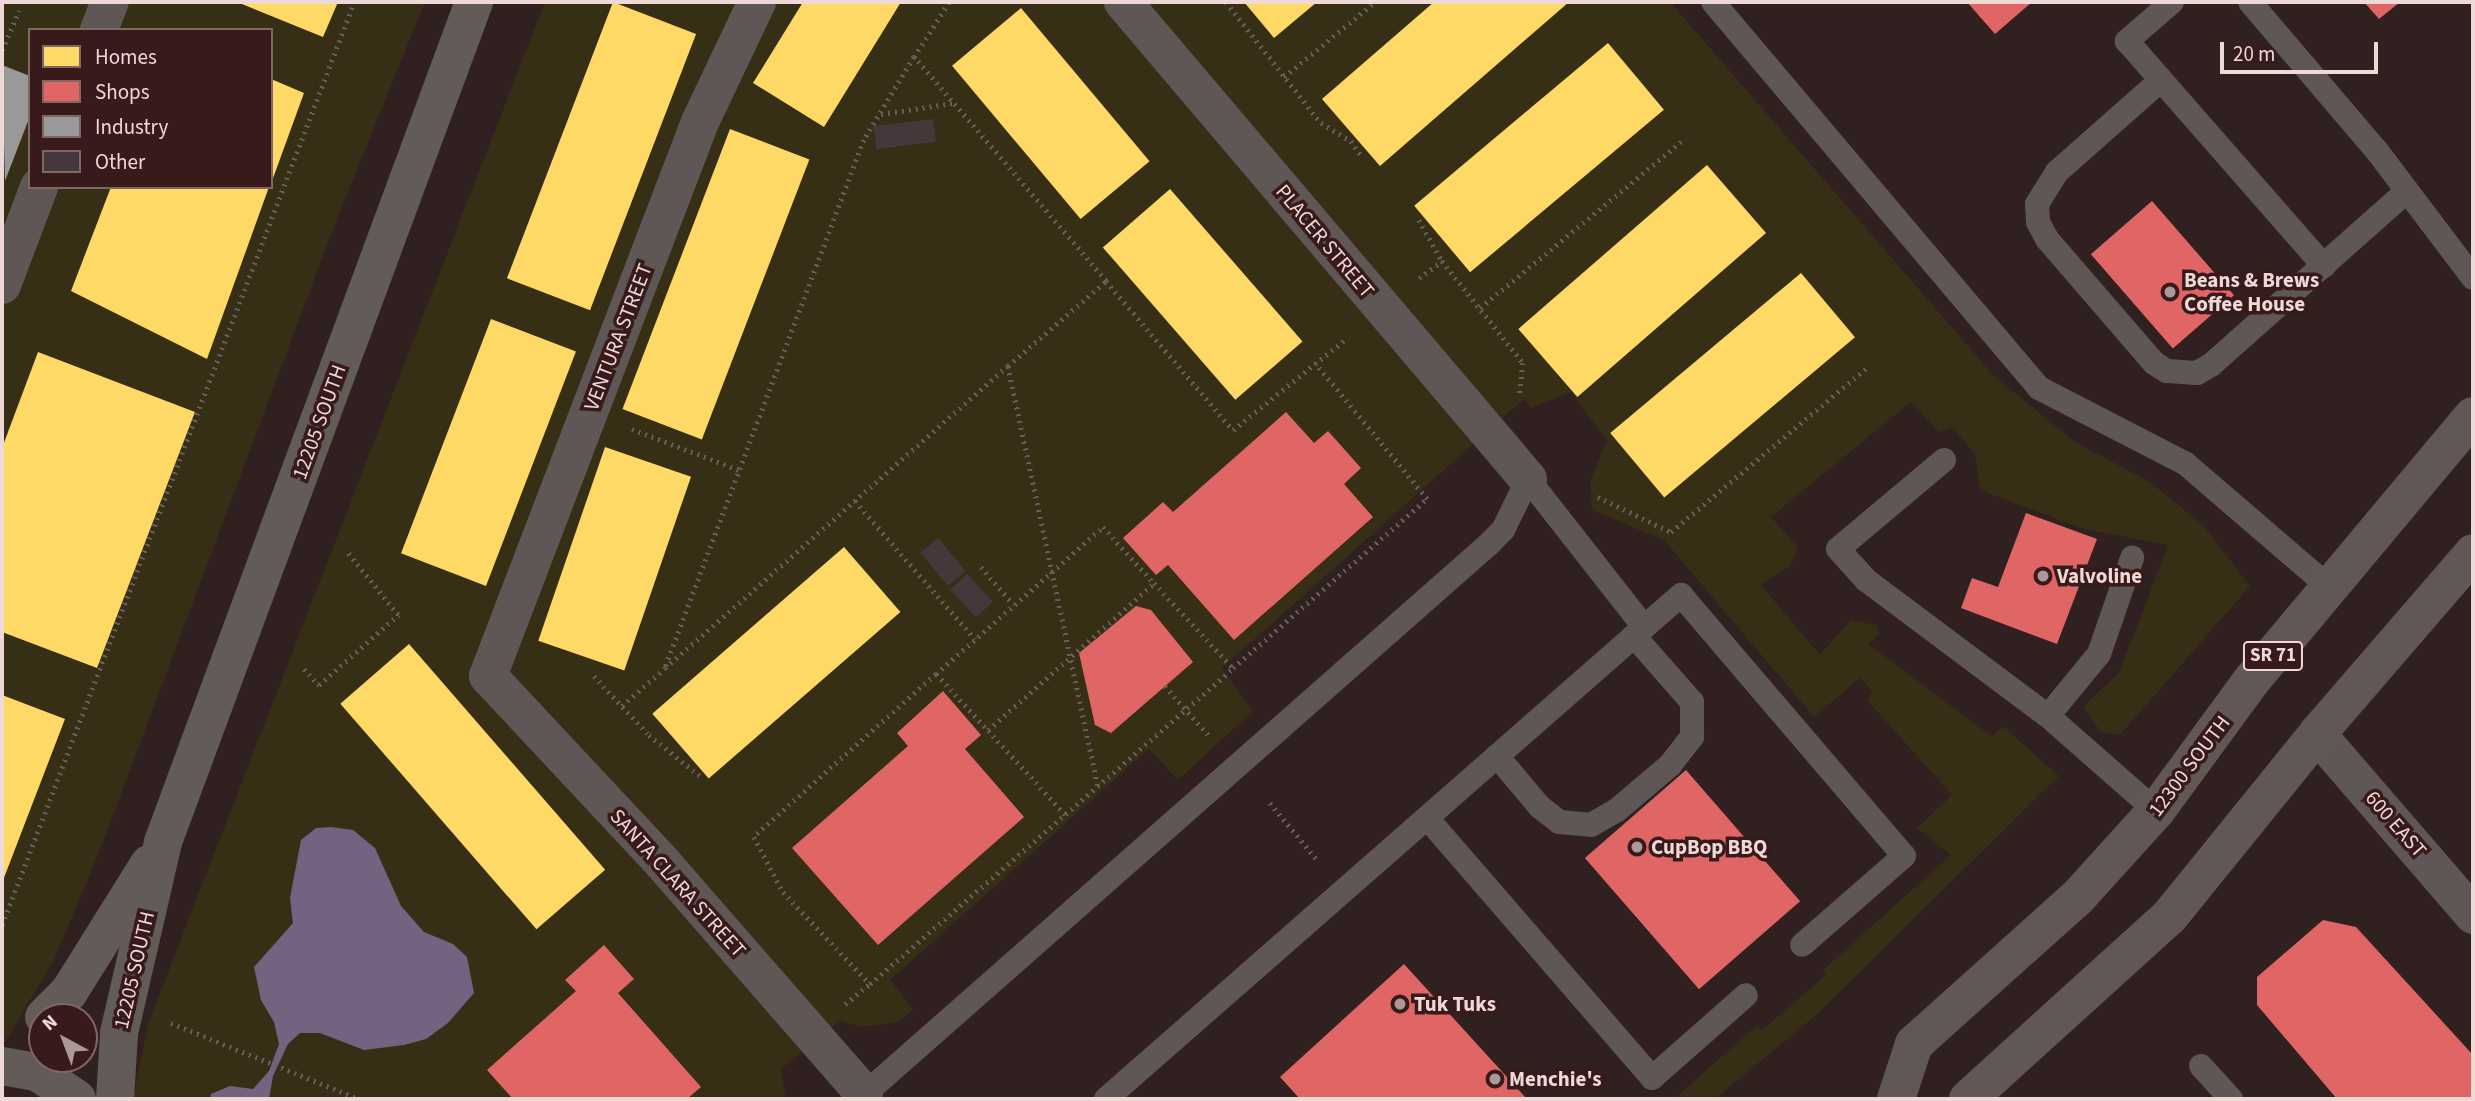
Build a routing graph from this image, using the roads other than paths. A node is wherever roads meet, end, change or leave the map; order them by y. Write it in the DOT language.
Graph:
graph roads {
  1 [pos="110,2"];
  2 [pos="474,2"];
  3 [pos="757,2"];
  4 [pos="1123,2"];
  5 [pos="1713,2"];
  6 [pos="2172,2"];
  7 [pos="2250,2"];
  8 [pos="100,28"];
  9 [pos="2161,80"];
  10 [pos="38,189"];
  11 [pos="2406,192"];
  12 [pos="2325,266"];
  13 [pos="2473,278"];
  14 [pos="2,285"];
  15 [pos="2473,416"];
  16 [pos="1944,460"];
  17 [pos="1528,479"];
  18 [pos="2473,553"];
  19 [pos="2132,558"];
  20 [pos="2330,588"];
  21 [pos="1639,631"];
  22 [pos="488,676"];
  23 [pos="2048,716"];
  24 [pos="2317,734"];
  25 [pos="1497,756"];
  26 [pos="2156,811"];
  27 [pos="1427,818"];
  28 [pos="163,842"];
  29 [pos="2473,915"];
  30 [pos="1802,945"];
  31 [pos="1746,995"];
  32 [pos="58,1003"];
  33 [pos="28,1030"];
  34 [pos="2,1052"];
  35 [pos="2,1066"];
  36 [pos="2202,1066"];
  37 [pos="861,1097"];
  38 [pos="1116,1098"];
  39 [pos="77,1099"];
  40 [pos="116,1099"];
  41 [pos="1896,1099"];
  42 [pos="1968,1099"];
  43 [pos="2231,1099"];
  1 -- 8 [label="street"];
  2 -- 28 [label="street, 12205 SOUTH"];
  3 -- 22 [label="street, VENTURA STREET"];
  4 -- 17 [label="street, PLACER STREET"];
  5 -- 20 [label="lane"];
  6 -- 9 [label="lane"];
  7 -- 11 [label="lane"];
  9 -- 12 [label="lane"];
  9 -- 12 [label="lane"];
  10 -- 14 [label="street"];
  11 -- 12 [label="lane"];
  11 -- 13 [label="lane"];
  15 -- 20 [label="main road, 12300 SOUTH / SR 71"];
  16 -- 23 [label="lane"];
  17 -- 21 [label="lane"];
  17 -- 37 [label="lane"];
  18 -- 24 [label="main road"];
  19 -- 23 [label="lane"];
  20 -- 26 [label="main road, 12300 SOUTH / SR 71"];
  21 -- 25 [label="lane"];
  21 -- 25 [label="lane"];
  21 -- 30 [label="lane"];
  22 -- 37 [label="street, SANTA CLARA STREET"];
  23 -- 26 [label="lane"];
  24 -- 29 [label="street, 600 EAST"];
  24 -- 42 [label="main road"];
  25 -- 27 [label="lane"];
  26 -- 41 [label="main road, 12300 SOUTH / SR 71"];
  27 -- 31 [label="lane"];
  27 -- 38 [label="lane"];
  28 -- 32 [label="street, 12205 SOUTH"];
  28 -- 40 [label="street, 12205 SOUTH"];
  33 -- 34 [label="street, 12205 SOUTH"];
  35 -- 39 [label="street"];
  36 -- 43 [label="lane"];
}
